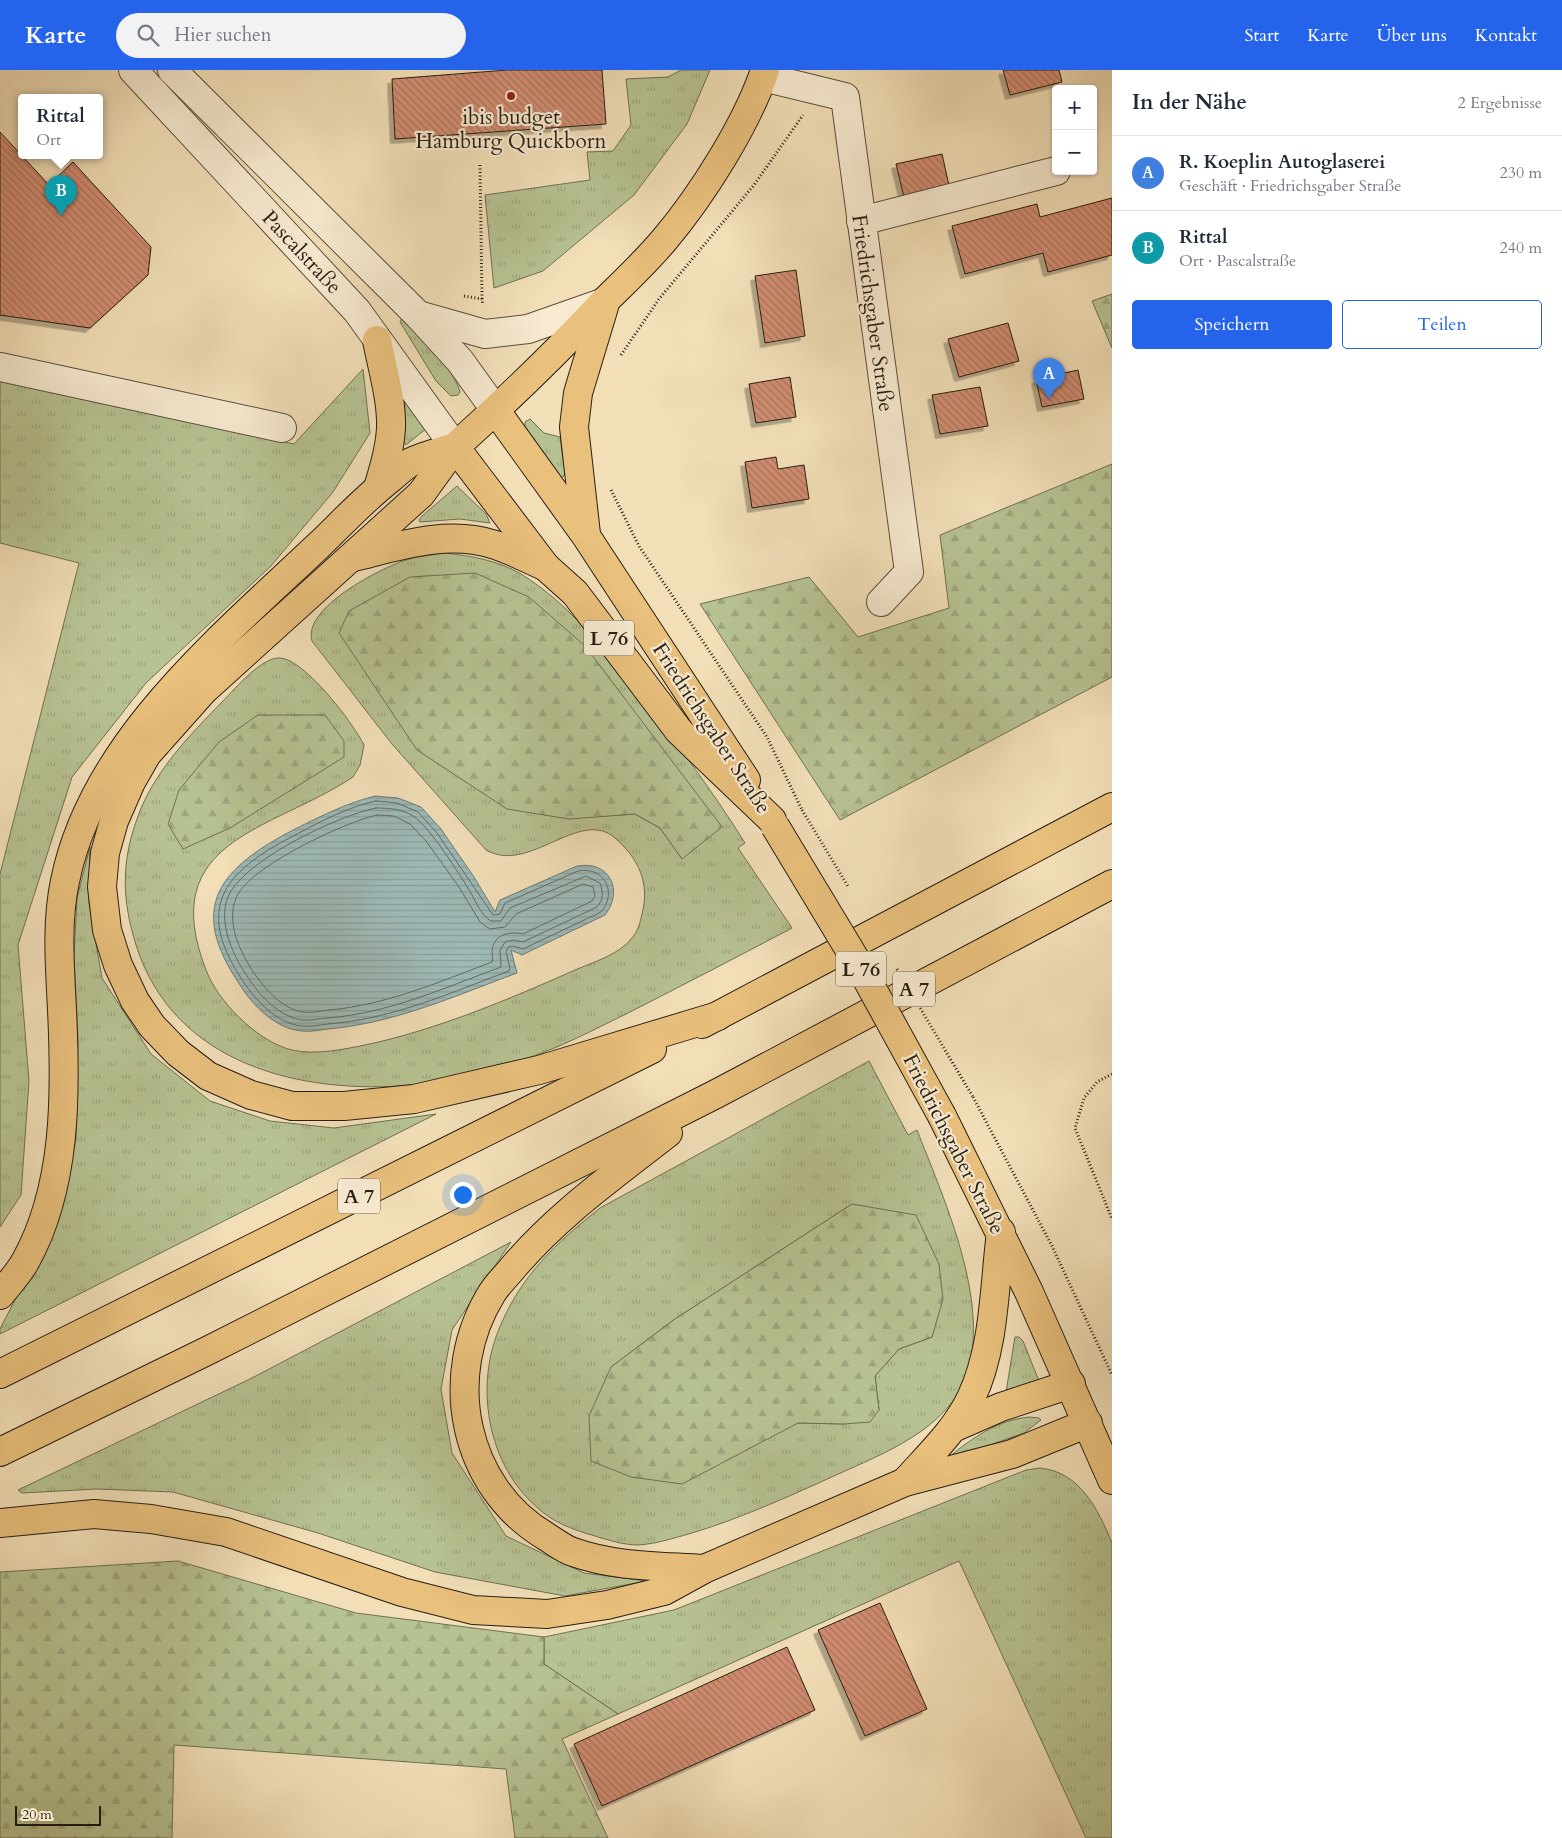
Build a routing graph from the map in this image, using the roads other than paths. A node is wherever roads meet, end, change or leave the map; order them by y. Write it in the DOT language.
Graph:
graph roads {
  1 [pos="133,70"];
  2 [pos="172,70"];
  3 [pos="764,73"];
  4 [pos="1052,172"];
  5 [pos="861,221"];
  6 [pos="605,302"];
  7 [pos="418,315"];
  8 [pos="377,340"];
  9 [pos="0,367"];
  10 [pos="496,410"];
  11 [pos="282,428"];
  12 [pos="455,447"];
  13 [pos="378,488"];
  14 [pos="586,536"];
  15 [pos="350,558"];
  16 [pos="546,566"];
  17 [pos="881,602"];
  18 [pos="1112,807"];
  19 [pos="773,823"];
  20 [pos="1112,884"];
  21 [pos="718,1016"];
  22 [pos="716,1094"];
  23 [pos="1001,1232"];
  24 [pos="0,1295"];
  25 [pos="0,1374"];
  26 [pos="1072,1384"];
  27 [pos="1088,1423"];
  28 [pos="953,1428"];
  29 [pos="0,1452"];
  30 [pos="1112,1480"];
  31 [pos="905,1482"];
  32 [pos="0,1523"];
  33 [pos="704,1569"];
  1 -- 8 [label="street, Pascalstraße"];
  2 -- 7 [label="street, Pascalstraße"];
  3 -- 5 [label="street, Friedrichsgaber Straße"];
  3 -- 6 [label="main road, Friedrichsgaber Straße / L 76"];
  4 -- 5 [label="street"];
  5 -- 17 [label="street, Friedrichsgaber Straße"];
  6 -- 7 [label="street, Friedrichsgaber Straße"];
  6 -- 10 [label="main road, Friedrichsgaber Straße / L 76"];
  6 -- 14 [label="main road, Friedrichsgaber Straße / L 76"];
  7 -- 10 [label="street, Pascalstraße"];
  8 -- 12 [label="street, Pascalstraße"];
  8 -- 13 [label="main road"];
  9 -- 11 [label="street"];
  10 -- 12 [label="main road, Friedrichsgaber Straße / L 76"];
  10 -- 14 [label="main road, Friedrichsgaber Straße / L 76"];
  12 -- 13 [label="main road"];
  12 -- 15 [label="main road"];
  12 -- 16 [label="main road, Friedrichsgaber Straße / L 76"];
  13 -- 24 [label="main road"];
  14 -- 19 [label="main road, Friedrichsgaber Straße / L 76"];
  15 -- 16 [label="main road"];
  15 -- 21 [label="main road"];
  16 -- 19 [label="main road, Friedrichsgaber Straße / L 76"];
  18 -- 21 [label="main road, A 7"];
  19 -- 23 [label="main road, Friedrichsgaber Straße / L 76, bridge"];
  20 -- 22 [label="main road, A 7"];
  21 -- 25 [label="main road, A 7"];
  22 -- 29 [label="main road, A 7"];
  22 -- 33 [label="main road"];
  23 -- 26 [label="main road, Friedrichsgaber Straße / L 76"];
  23 -- 28 [label="main road"];
  26 -- 27 [label="main road, Friedrichsgaber Straße / L 76"];
  26 -- 28 [label="main road"];
  27 -- 30 [label="main road, Friedrichsgaber Straße"];
  27 -- 31 [label="main road"];
  28 -- 31 [label="main road"];
  31 -- 33 [label="main road"];
  32 -- 33 [label="main road"];
}
